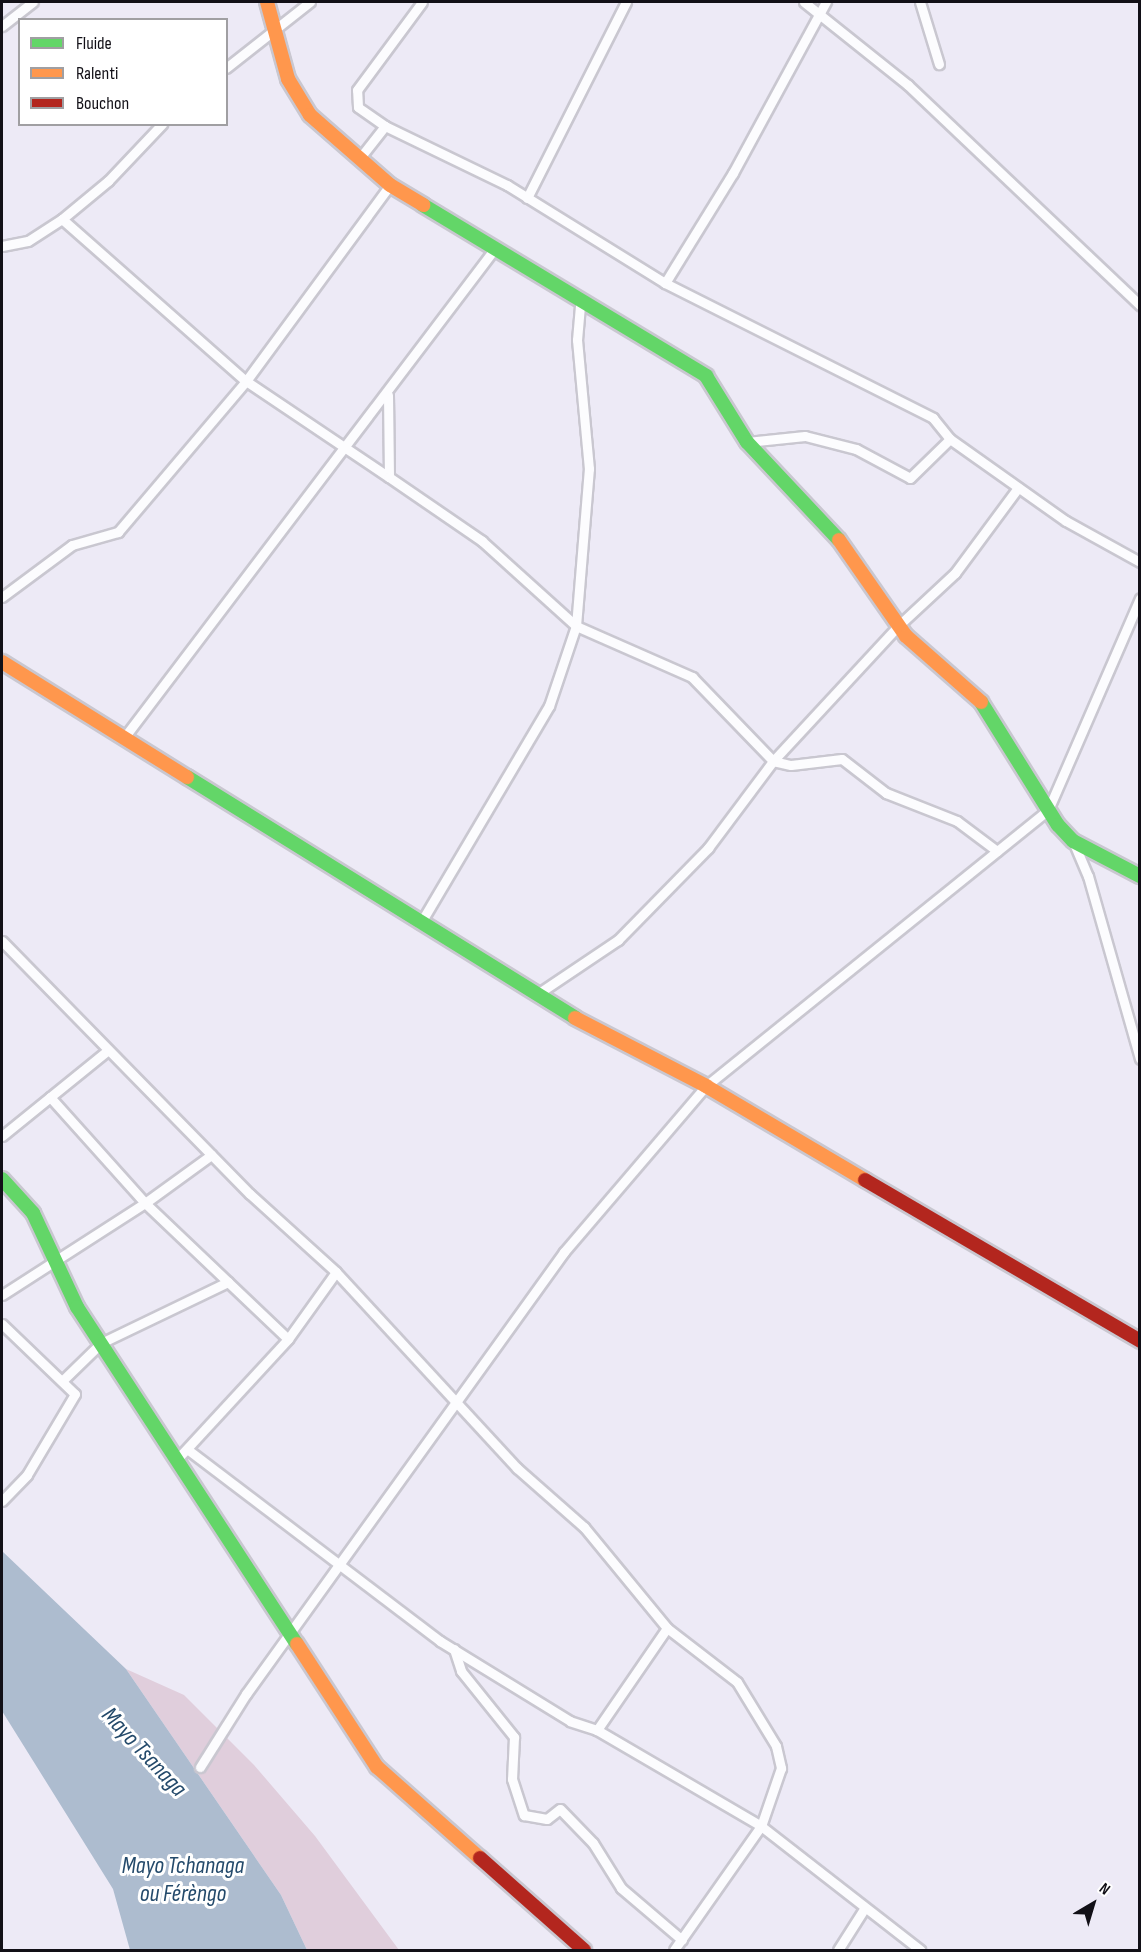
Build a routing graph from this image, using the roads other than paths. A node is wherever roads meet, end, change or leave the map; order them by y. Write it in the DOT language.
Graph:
graph roads {
  1 [pos="33,2"];
  2 [pos="267,2"];
  3 [pos="310,2"];
  4 [pos="422,2"];
  5 [pos="626,2"];
  6 [pos="804,2"];
  7 [pos="826,2"];
  8 [pos="920,2"];
  9 [pos="821,11"];
  10 [pos="2,26"];
  11 [pos="270,29"];
  12 [pos="939,64"];
  13 [pos="228,66"];
  14 [pos="160,126"];
  15 [pos="385,126"];
  16 [pos="359,159"];
  17 [pos="390,185"];
  18 [pos="527,198"];
  19 [pos="62,219"];
  20 [pos="2,246"];
  21 [pos="493,251"];
  22 [pos="665,283"];
  23 [pos="580,305"];
  24 [pos="1140,305"];
  25 [pos="246,381"];
  26 [pos="388,395"];
  27 [pos="950,439"];
  28 [pos="747,442"];
  29 [pos="346,448"];
  30 [pos="389,477"];
  31 [pos="1018,488"];
  32 [pos="1140,562"];
  33 [pos="2,597"];
  34 [pos="1140,598"];
  35 [pos="576,626"];
  36 [pos="898,626"];
  37 [pos="2,662"];
  38 [pos="123,739"];
  39 [pos="773,762"];
  40 [pos="1048,810"];
  41 [pos="1073,840"];
  42 [pos="997,851"];
  43 [pos="1140,876"];
  44 [pos="420,924"];
  45 [pos="2,940"];
  46 [pos="536,994"];
  47 [pos="107,1051"];
  48 [pos="1140,1059"];
  49 [pos="706,1086"];
  50 [pos="50,1097"];
  51 [pos="2,1136"];
  52 [pos="211,1155"];
  53 [pos="2,1179"];
  54 [pos="144,1203"];
  55 [pos="57,1258"];
  56 [pos="336,1272"];
  57 [pos="228,1282"];
  58 [pos="2,1295"];
  59 [pos="2,1324"];
  60 [pos="288,1339"];
  61 [pos="1140,1341"];
  62 [pos="101,1343"];
  63 [pos="63,1380"];
  64 [pos="460,1403"];
  65 [pos="184,1454"];
  66 [pos="2,1501"];
  67 [pos="340,1564"];
  68 [pos="667,1628"];
  69 [pos="292,1630"];
  70 [pos="454,1649"];
  71 [pos="597,1730"];
  72 [pos="200,1767"];
  73 [pos="760,1826"];
  74 [pos="864,1909"];
  75 [pos="682,1940"];
  76 [pos="584,1950"];
  77 [pos="674,1950"];
  78 [pos="838,1950"];
  79 [pos="920,1950"];
  1 -- 10 [label="street"];
  2 -- 11 [label="street"];
  3 -- 11 [label="street"];
  4 -- 15 [label="street"];
  5 -- 18 [label="street"];
  6 -- 9 [label="street"];
  7 -- 9 [label="street"];
  8 -- 12 [label="street"];
  9 -- 22 [label="street"];
  9 -- 24 [label="street"];
  11 -- 13 [label="street"];
  11 -- 16 [label="street"];
  14 -- 19 [label="street"];
  15 -- 16 [label="street"];
  15 -- 18 [label="street"];
  16 -- 17 [label="street"];
  17 -- 21 [label="street"];
  17 -- 25 [label="street"];
  18 -- 22 [label="street"];
  19 -- 20 [label="street"];
  19 -- 25 [label="street"];
  21 -- 23 [label="street"];
  21 -- 26 [label="street"];
  22 -- 27 [label="street"];
  23 -- 28 [label="street"];
  23 -- 35 [label="street"];
  25 -- 29 [label="street"];
  25 -- 33 [label="street"];
  26 -- 29 [label="street"];
  26 -- 30 [label="street"];
  27 -- 28 [label="street"];
  27 -- 31 [label="street"];
  28 -- 36 [label="street"];
  29 -- 30 [label="street"];
  29 -- 38 [label="street"];
  30 -- 35 [label="street"];
  31 -- 32 [label="street"];
  31 -- 36 [label="street"];
  34 -- 40 [label="street"];
  35 -- 39 [label="street"];
  35 -- 44 [label="street"];
  36 -- 39 [label="street"];
  36 -- 40 [label="street"];
  37 -- 38 [label="street"];
  38 -- 44 [label="street"];
  39 -- 42 [label="street"];
  39 -- 46 [label="street"];
  40 -- 41 [label="street"];
  40 -- 42 [label="street"];
  41 -- 43 [label="street"];
  41 -- 48 [label="street"];
  42 -- 49 [label="street"];
  44 -- 46 [label="street"];
  45 -- 47 [label="street"];
  46 -- 49 [label="street"];
  47 -- 50 [label="street"];
  47 -- 52 [label="street"];
  49 -- 61 [label="street"];
  49 -- 64 [label="street"];
  50 -- 51 [label="street"];
  50 -- 54 [label="street"];
  52 -- 54 [label="street"];
  52 -- 56 [label="street"];
  53 -- 55 [label="street"];
  54 -- 55 [label="street"];
  54 -- 57 [label="street"];
  55 -- 58 [label="street"];
  55 -- 62 [label="street"];
  56 -- 60 [label="street"];
  56 -- 64 [label="street"];
  57 -- 60 [label="street"];
  57 -- 62 [label="street"];
  59 -- 63 [label="street"];
  60 -- 65 [label="street"];
  62 -- 63 [label="street"];
  62 -- 65 [label="street"];
  63 -- 66 [label="street"];
  64 -- 67 [label="street"];
  64 -- 68 [label="street"];
  65 -- 67 [label="street"];
  65 -- 69 [label="street"];
  67 -- 69 [label="street"];
  67 -- 70 [label="street"];
  68 -- 71 [label="street"];
  68 -- 73 [label="street"];
  69 -- 72 [label="street"];
  69 -- 76 [label="street"];
  70 -- 71 [label="street"];
  70 -- 75 [label="street"];
  71 -- 73 [label="street"];
  73 -- 74 [label="street"];
  73 -- 75 [label="street"];
  74 -- 78 [label="street"];
  74 -- 79 [label="street"];
  75 -- 77 [label="street"];
}
